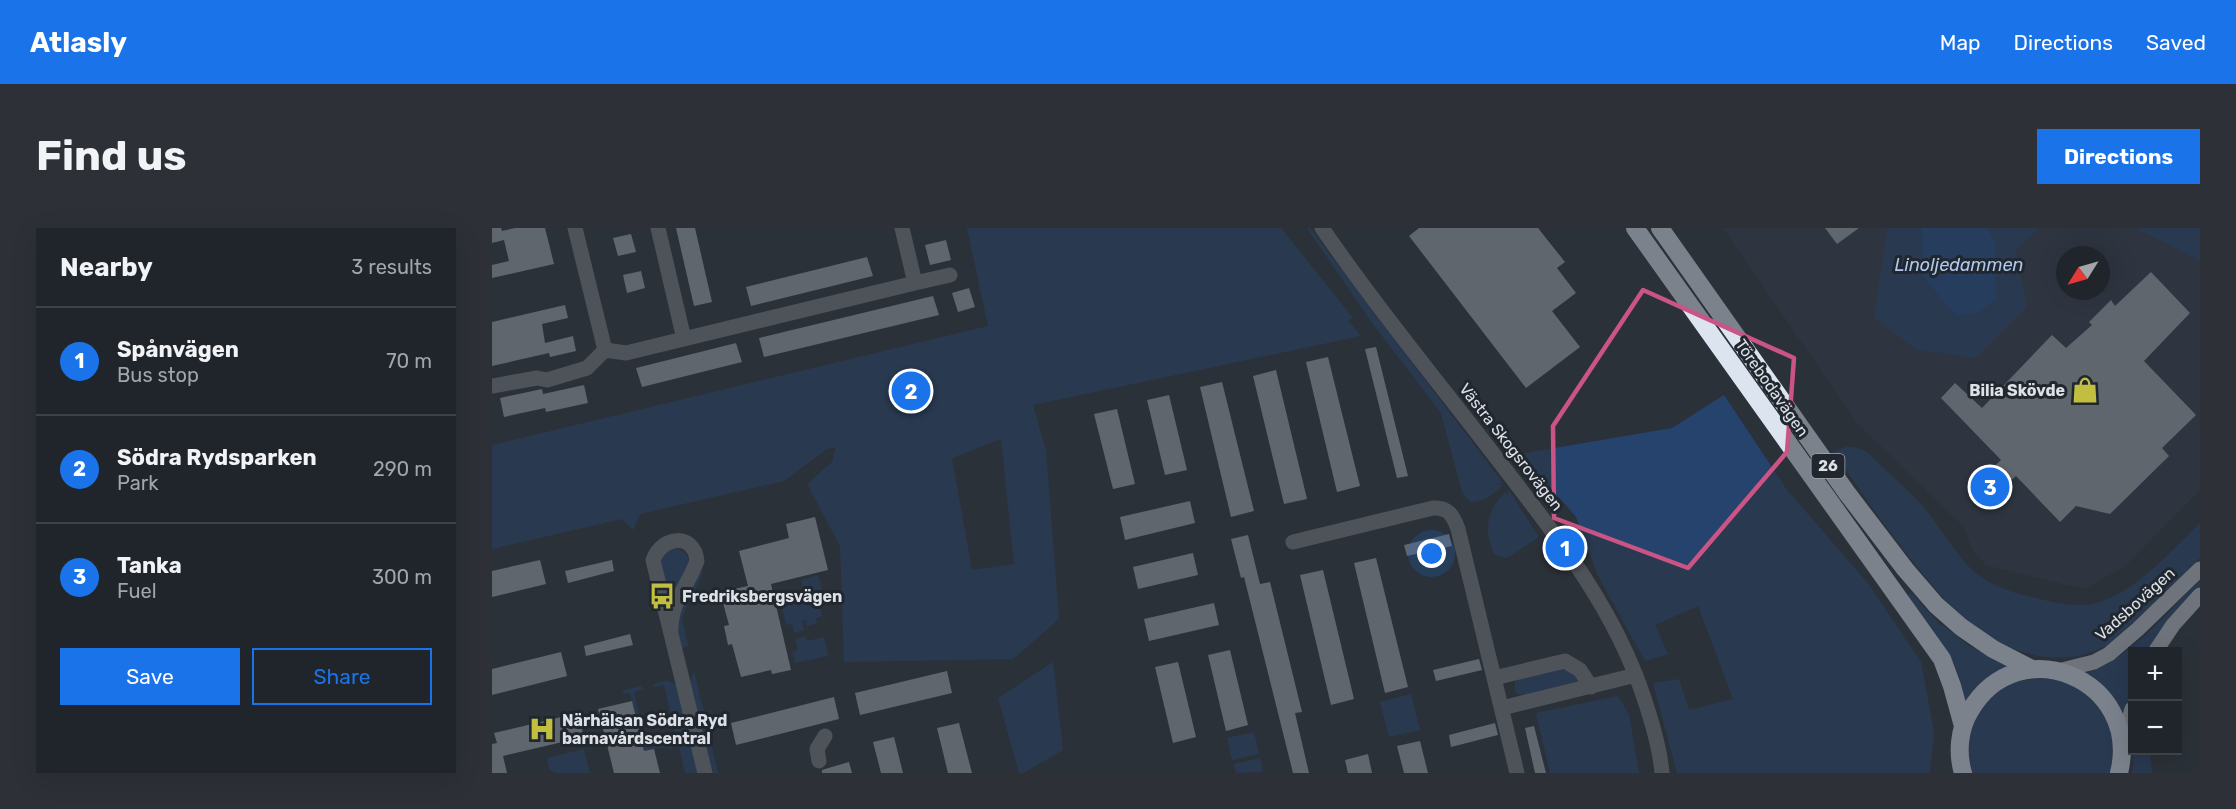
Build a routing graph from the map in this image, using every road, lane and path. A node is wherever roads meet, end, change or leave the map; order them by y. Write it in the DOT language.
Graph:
graph roads {
  1 [pos="575,228"];
  2 [pos="658,228"];
  3 [pos="902,228"];
  4 [pos="1322,228"];
  5 [pos="1635,228"];
  6 [pos="1660,228"];
  7 [pos="950,275"];
  8 [pos="915,283"];
  9 [pos="684,339"];
  10 [pos="605,350"];
  11 [pos="492,386"];
  12 [pos="1293,542"];
  13 [pos="2200,569"];
  14 [pos="2200,595"];
  15 [pos="671,633"];
  16 [pos="2158,647"];
  17 [pos="2032,669"];
  18 [pos="2058,671"];
  19 [pos="1636,675"];
  20 [pos="1494,678"];
  21 [pos="1591,687"];
  22 [pos="1502,708"];
  23 [pos="2128,724"];
  24 [pos="1963,726"];
  25 [pos="825,736"];
  26 [pos="2122,743"];
  27 [pos="819,761"];
  28 [pos="1960,770"];
  29 [pos="705,773"];
  30 [pos="1517,773"];
  31 [pos="1662,773"];
  32 [pos="2120,773"];
  1 -- 10 [label="street"];
  2 -- 9 [label="street"];
  3 -- 8 [label="street"];
  4 -- 19 [label="street, Västra Skogsrovägen"];
  5 -- 24 [label="highway, Törebodavägen / 26"];
  6 -- 17 [label="highway, Törebodavägen / 26"];
  7 -- 8 [label="street"];
  8 -- 9 [label="street"];
  9 -- 10 [label="street"];
  10 -- 11 [label="street"];
  12 -- 20 [label="street"];
  13 -- 18 [label="main road, Vadsbovägen"];
  14 -- 16 [label="main road"];
  15 -- 15 [label="street"];
  15 -- 29 [label="street"];
  17 -- 18 [label="highway, 26"];
  17 -- 24 [label="highway, 26"];
  18 -- 26 [label="highway, 26"];
  19 -- 21 [label="street"];
  19 -- 31 [label="street, Västra Skogsrovägen"];
  20 -- 21 [label="street"];
  20 -- 22 [label="street"];
  21 -- 22 [label="street"];
  22 -- 30 [label="street"];
  23 -- 26 [label="main road"];
  24 -- 28 [label="highway, 26"];
  25 -- 27 [label="street"];
  26 -- 32 [label="highway, 26"];
}
